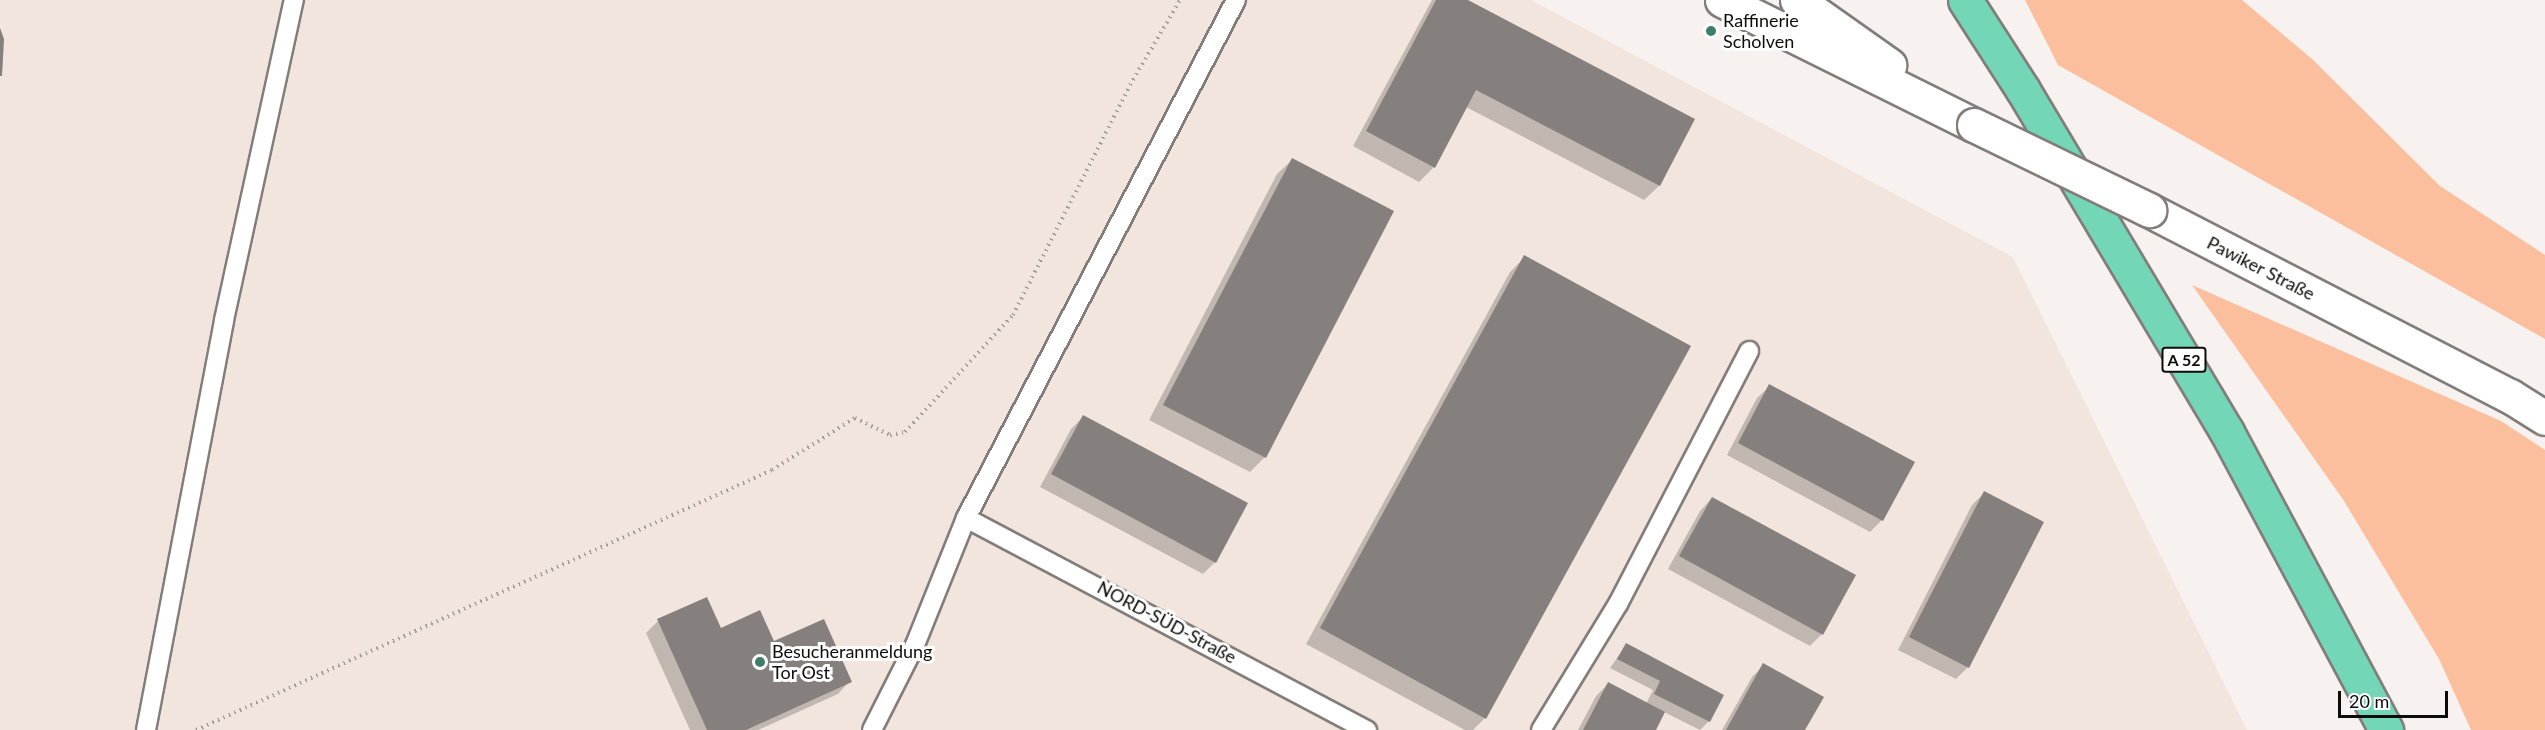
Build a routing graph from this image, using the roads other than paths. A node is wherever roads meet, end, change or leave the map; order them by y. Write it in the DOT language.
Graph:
graph roads {
  1 [pos="294,0"];
  2 [pos="1236,0"];
  3 [pos="1722,0"];
  4 [pos="1797,0"];
  5 [pos="1965,0"];
  6 [pos="1974,125"];
  7 [pos="1749,351"];
  8 [pos="2545,418"];
  9 [pos="966,518"];
  10 [pos="146,730"];
  11 [pos="872,730"];
  12 [pos="1367,730"];
  13 [pos="1541,730"];
  14 [pos="2386,730"];
  1 -- 10 [label="lane"];
  2 -- 9 [label="lane"];
  3 -- 6 [label="street, Pawiker Straße"];
  4 -- 6 [label="street, Pawiker Straße"];
  5 -- 14 [label="highway, A 52"];
  6 -- 8 [label="street, Pawiker Straße, bridge"];
  7 -- 13 [label="lane"];
  9 -- 11 [label="lane"];
  9 -- 12 [label="lane, NORD-SÜD-Straße"];
}
